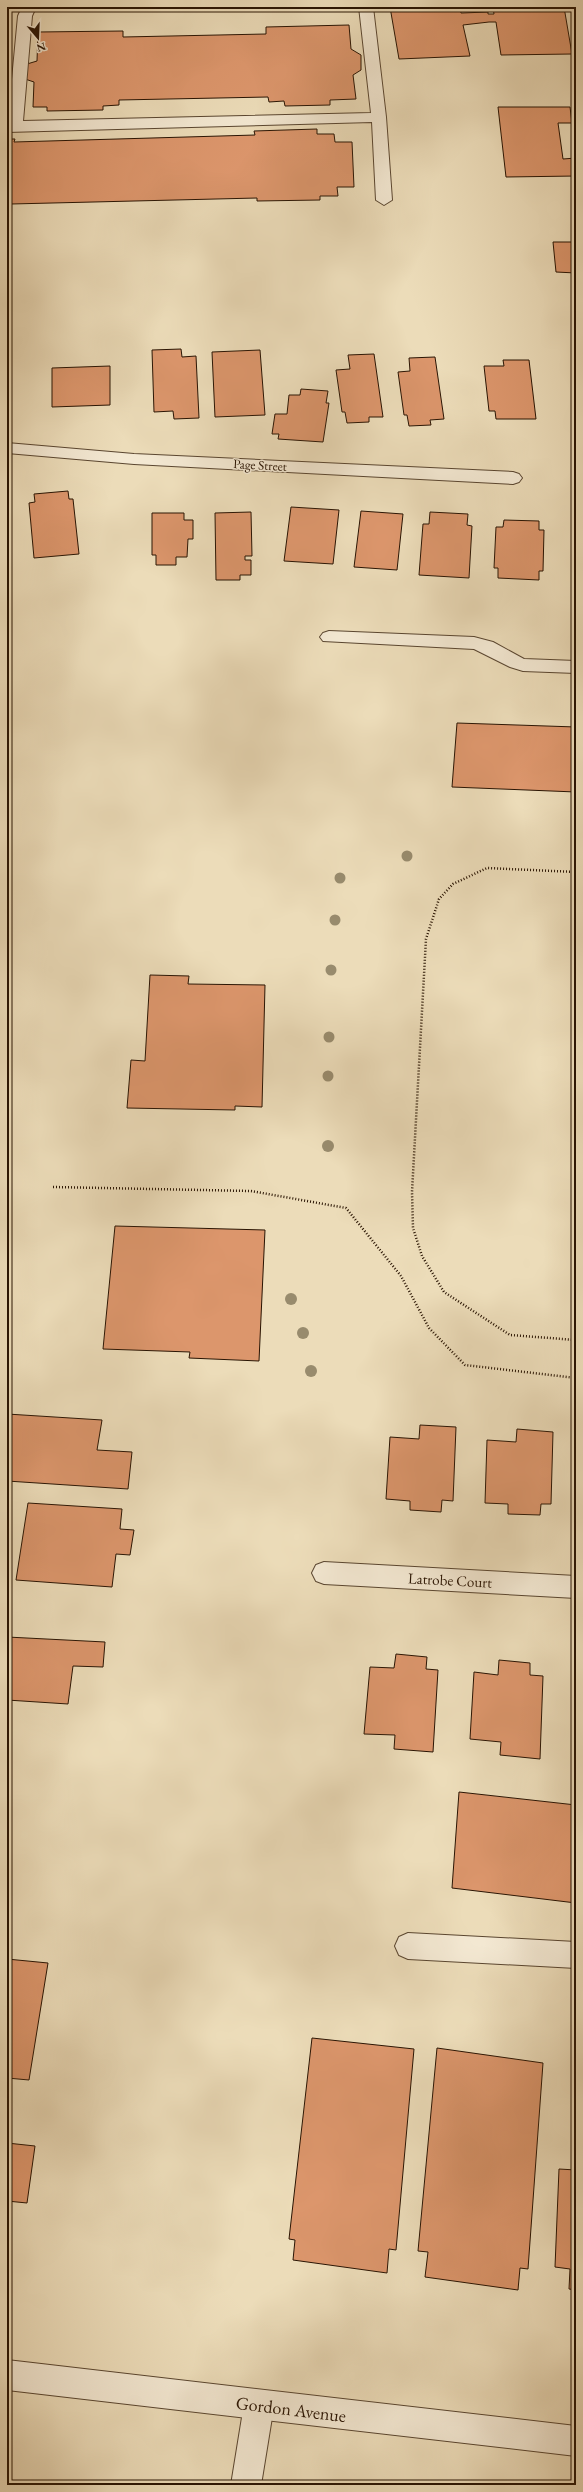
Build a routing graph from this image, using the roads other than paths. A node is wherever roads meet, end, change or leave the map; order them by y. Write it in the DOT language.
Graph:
graph roads {
  1 [pos="29,7"];
  2 [pos="366,7"];
  3 [pos="379,116"];
  4 [pos="11,127"];
  5 [pos="384,200"];
  6 [pos="7,448"];
  7 [pos="513,478"];
  8 [pos="329,637"];
  9 [pos="576,667"];
  10 [pos="324,1573"];
  11 [pos="576,1587"];
  12 [pos="408,1946"];
  13 [pos="576,1955"];
  14 [pos="7,2375"];
  15 [pos="259,2405"];
  16 [pos="576,2441"];
  17 [pos="246,2485"];
  1 -- 4 [label="street"];
  2 -- 3 [label="street"];
  3 -- 4 [label="street"];
  3 -- 5 [label="street"];
  6 -- 7 [label="street, Page Street"];
  8 -- 9 [label="street"];
  10 -- 11 [label="street, Latrobe Court"];
  12 -- 13 [label="street"];
  14 -- 15 [label="street, Gordon Avenue"];
  15 -- 16 [label="street, Gordon Avenue"];
  15 -- 17 [label="street"];
}
